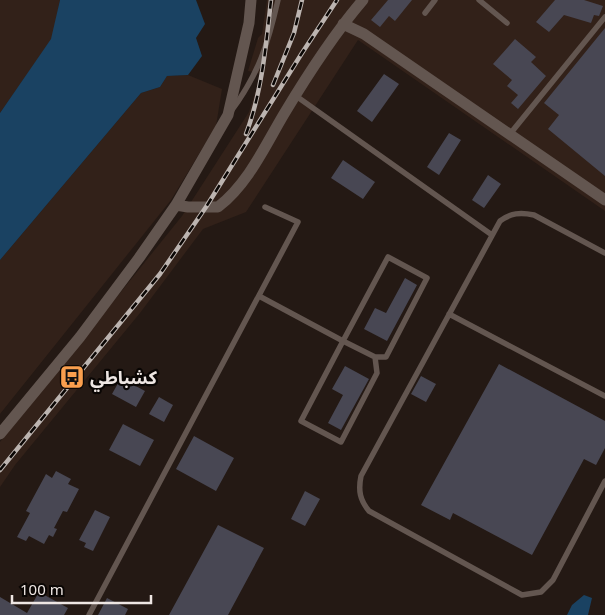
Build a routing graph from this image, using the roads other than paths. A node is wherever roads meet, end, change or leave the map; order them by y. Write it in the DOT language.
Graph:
graph roads {
  1 [pos="252,0"];
  2 [pos="278,0"];
  3 [pos="363,0"];
  4 [pos="435,0"];
  5 [pos="479,0"];
  6 [pos="425,13"];
  7 [pos="605,16"];
  8 [pos="507,23"];
  9 [pos="343,24"];
  10 [pos="296,96"];
  11 [pos="228,115"];
  12 [pos="510,134"];
  13 [pos="605,200"];
  14 [pos="176,205"];
  15 [pos="265,207"];
  16 [pos="492,235"];
  17 [pos="605,253"];
  18 [pos="259,296"];
  19 [pos="449,314"];
  20 [pos="343,340"];
  21 [pos="374,357"];
  22 [pos="605,396"];
  23 [pos="0,434"];
  24 [pos="605,481"];
  25 [pos="89,615"];
  1 -- 11 [label="street"];
  2 -- 11 [label="lane"];
  3 -- 9 [label="street"];
  4 -- 6 [label="lane"];
  5 -- 8 [label="lane"];
  7 -- 12 [label="lane"];
  9 -- 10 [label="street"];
  9 -- 12 [label="street"];
  10 -- 14 [label="street"];
  10 -- 16 [label="lane"];
  11 -- 14 [label="street"];
  12 -- 13 [label="street"];
  14 -- 23 [label="street"];
  15 -- 18 [label="lane"];
  16 -- 17 [label="lane"];
  16 -- 19 [label="lane"];
  18 -- 20 [label="lane"];
  18 -- 25 [label="lane"];
  19 -- 22 [label="lane"];
  19 -- 24 [label="lane"];
  20 -- 21 [label="lane"];
  20 -- 21 [label="lane"];
  20 -- 21 [label="lane"];
}
